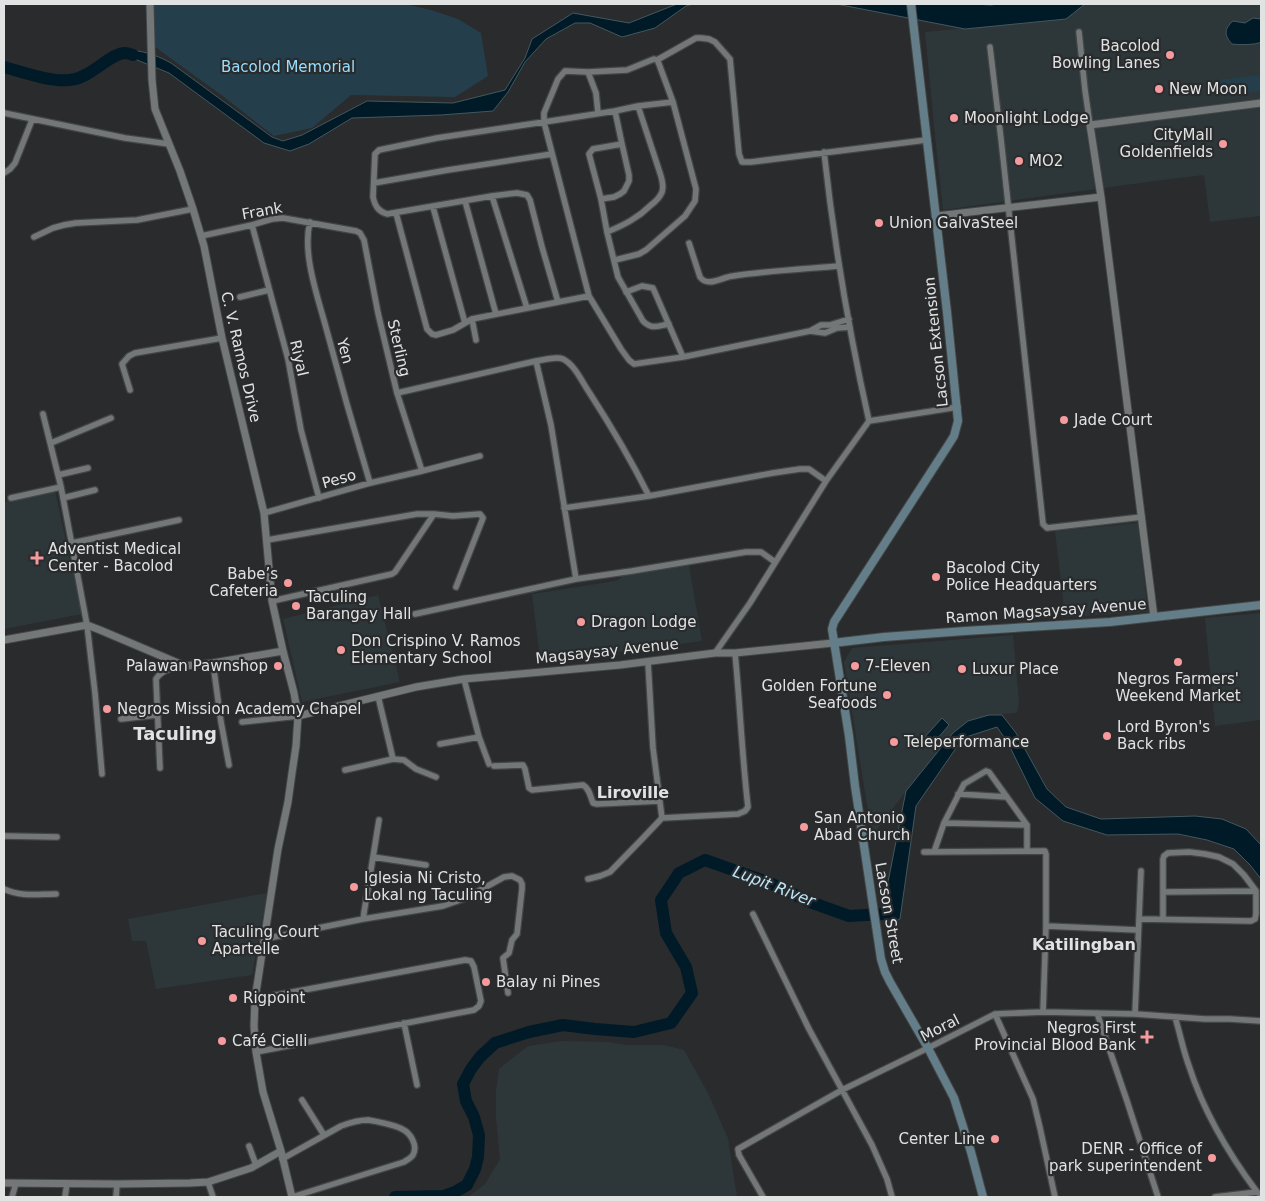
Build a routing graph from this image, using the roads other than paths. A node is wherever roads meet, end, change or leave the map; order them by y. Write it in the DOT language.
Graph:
graph roads {
  1 [pos="150,4"];
  2 [pos="911,4"];
  3 [pos="1079,32"];
  4 [pos="990,47"];
  5 [pos="657,60"];
  6 [pos="588,72"];
  7 [pos="673,102"];
  8 [pos="1261,103"];
  9 [pos="638,106"];
  10 [pos="615,111"];
  11 [pos="4,113"];
  12 [pos="598,113"];
  13 [pos="32,120"];
  14 [pos="544,122"];
  15 [pos="1090,125"];
  16 [pos="926,140"];
  17 [pos="169,144"];
  18 [pos="622,144"];
  19 [pos="824,152"];
  20 [pos="552,154"];
  21 [pos="4,173"];
  22 [pos="374,183"];
  23 [pos="492,196"];
  24 [pos="1101,197"];
  25 [pos="601,199"];
  26 [pos="465,201"];
  27 [pos="433,207"];
  28 [pos="1009,208"];
  29 [pos="193,209"];
  30 [pos="396,213"];
  31 [pos="936,216"];
  32 [pos="310,222"];
  33 [pos="252,225"];
  34 [pos="356,230"];
  35 [pos="607,232"];
  36 [pos="201,236"];
  37 [pos="34,237"];
  38 [pos="689,242"];
  39 [pos="614,260"];
  40 [pos="838,266"];
  41 [pos="269,290"];
  42 [pos="626,292"];
  43 [pos="589,296"];
  44 [pos="240,298"];
  45 [pos="558,302"];
  46 [pos="527,308"];
  47 [pos="496,314"];
  48 [pos="848,320"];
  49 [pos="469,321"];
  50 [pos="669,324"];
  51 [pos="850,327"];
  52 [pos="810,331"];
  53 [pos="222,338"];
  54 [pos="476,340"];
  55 [pos="683,357"];
  56 [pos="536,361"];
  57 [pos="130,390"];
  58 [pos="397,393"];
  59 [pos="958,407"];
  60 [pos="43,414"];
  61 [pos="111,418"];
  62 [pos="869,421"];
  63 [pos="50,443"];
  64 [pos="480,456"];
  65 [pos="88,468"];
  66 [pos="422,472"];
  67 [pos="58,475"];
  68 [pos="826,480"];
  69 [pos="370,483"];
  70 [pos="61,486"];
  71 [pos="95,490"];
  72 [pos="649,496"];
  73 [pos="11,498"];
  74 [pos="63,498"];
  75 [pos="319,498"];
  76 [pos="564,508"];
  77 [pos="264,513"];
  78 [pos="434,514"];
  79 [pos="1142,517"];
  80 [pos="178,520"];
  81 [pos="267,540"];
  82 [pos="72,543"];
  83 [pos="775,562"];
  84 [pos="576,579"];
  85 [pos="456,588"];
  86 [pos="272,600"];
  87 [pos="1261,605"];
  88 [pos="415,614"];
  89 [pos="1154,617"];
  90 [pos="87,625"];
  91 [pos="4,640"];
  92 [pos="833,643"];
  93 [pos="283,651"];
  94 [pos="714,653"];
  95 [pos="736,653"];
  96 [pos="648,662"];
  97 [pos="213,663"];
  98 [pos="185,666"];
  99 [pos="464,679"];
  100 [pos="378,696"];
  101 [pos="157,715"];
  102 [pos="298,716"];
  103 [pos="121,719"];
  104 [pos="242,722"];
  105 [pos="479,736"];
  106 [pos="440,744"];
  107 [pos="393,759"];
  108 [pos="230,765"];
  109 [pos="160,768"];
  110 [pos="346,770"];
  111 [pos="102,774"];
  112 [pos="436,777"];
  113 [pos="958,794"];
  114 [pos="1007,798"];
  115 [pos="659,801"];
  116 [pos="662,818"];
  117 [pos="379,820"];
  118 [pos="944,823"];
  119 [pos="1026,825"];
  120 [pos="4,836"];
  121 [pos="57,837"];
  122 [pos="1027,851"];
  123 [pos="924,852"];
  124 [pos="934,852"];
  125 [pos="373,857"];
  126 [pos="426,865"];
  127 [pos="1141,871"];
  128 [pos="588,879"];
  129 [pos="4,889"];
  130 [pos="1256,891"];
  131 [pos="1163,892"];
  132 [pos="56,894"];
  133 [pos="753,914"];
  134 [pos="363,919"];
  135 [pos="1139,919"];
  136 [pos="1163,920"];
  137 [pos="1046,926"];
  138 [pos="1138,930"];
  139 [pos="264,939"];
  140 [pos="508,993"];
  141 [pos="255,999"];
  142 [pos="1043,1012"];
  143 [pos="1096,1013"];
  144 [pos="995,1014"];
  145 [pos="1135,1014"];
  146 [pos="1175,1017"];
  147 [pos="1261,1021"];
  148 [pos="404,1023"];
  149 [pos="928,1048"];
  150 [pos="256,1052"];
  151 [pos="417,1085"];
  152 [pos="842,1090"];
  153 [pos="302,1100"];
  154 [pos="324,1135"];
  155 [pos="249,1146"];
  156 [pos="282,1155"];
  157 [pos="256,1165"];
  158 [pos="208,1182"];
  159 [pos="4,1183"];
  160 [pos="16,1183"];
  161 [pos="67,1183"];
  162 [pos="117,1184"];
  163 [pos="1259,1193"];
  164 [pos="12,1197"];
  165 [pos="65,1197"];
  166 [pos="116,1197"];
  167 [pos="213,1197"];
  168 [pos="292,1197"];
  169 [pos="763,1197"];
  170 [pos="892,1197"];
  171 [pos="983,1197"];
  172 [pos="1055,1197"];
  173 [pos="1158,1197"];
  174 [pos="1215,1197"];
  1 -- 17 [label="street, C. V. Ramos Drive"];
  2 -- 16 [label="main road, Lacson Extension"];
  3 -- 15 [label="street"];
  4 -- 28 [label="street"];
  5 -- 6 [label="street"];
  5 -- 7 [label="street"];
  5 -- 19 [label="street"];
  6 -- 12 [label="street"];
  6 -- 14 [label="street"];
  7 -- 9 [label="street"];
  7 -- 39 [label="street"];
  8 -- 15 [label="street"];
  9 -- 10 [label="street"];
  9 -- 35 [label="street"];
  10 -- 12 [label="street"];
  10 -- 18 [label="street"];
  11 -- 13 [label="street"];
  12 -- 14 [label="street"];
  13 -- 17 [label="street"];
  13 -- 21 [label="street"];
  14 -- 20 [label="street"];
  14 -- 22 [label="street"];
  15 -- 24 [label="street"];
  16 -- 19 [label="street"];
  16 -- 31 [label="main road, Lacson Extension"];
  17 -- 29 [label="street, C. V. Ramos Drive"];
  18 -- 25 [label="street"];
  18 -- 25 [label="street"];
  19 -- 40 [label="street"];
  20 -- 22 [label="street"];
  20 -- 43 [label="street"];
  22 -- 30 [label="street"];
  23 -- 26 [label="street"];
  23 -- 45 [label="street"];
  23 -- 46 [label="street"];
  24 -- 28 [label="street"];
  24 -- 79 [label="street"];
  25 -- 35 [label="street"];
  26 -- 27 [label="street"];
  26 -- 47 [label="street"];
  27 -- 30 [label="street"];
  27 -- 49 [label="street"];
  28 -- 31 [label="street"];
  28 -- 79 [label="street"];
  29 -- 36 [label="street, C. V. Ramos Drive"];
  29 -- 37 [label="street"];
  30 -- 49 [label="street"];
  31 -- 59 [label="main road, Lacson Extension"];
  32 -- 33 [label="street, Frank"];
  32 -- 34 [label="street, Frank"];
  32 -- 69 [label="street, Yen"];
  33 -- 36 [label="street, Frank"];
  33 -- 41 [label="street, Riyal"];
  34 -- 58 [label="street, Sterling"];
  35 -- 39 [label="street"];
  36 -- 53 [label="street, C. V. Ramos Drive"];
  38 -- 40 [label="street"];
  39 -- 42 [label="street"];
  40 -- 48 [label="street"];
  41 -- 44 [label="street"];
  41 -- 75 [label="street, Riyal"];
  42 -- 50 [label="street"];
  42 -- 50 [label="street"];
  43 -- 45 [label="street"];
  43 -- 55 [label="street"];
  45 -- 46 [label="street"];
  46 -- 47 [label="street"];
  47 -- 49 [label="street"];
  48 -- 51 [label="street"];
  48 -- 52 [label="street"];
  49 -- 54 [label="street"];
  50 -- 55 [label="street"];
  51 -- 52 [label="street"];
  51 -- 62 [label="street"];
  52 -- 55 [label="street"];
  53 -- 57 [label="street"];
  53 -- 77 [label="street, C. V. Ramos Drive"];
  56 -- 58 [label="street"];
  56 -- 72 [label="street"];
  56 -- 76 [label="street"];
  58 -- 66 [label="street, Sterling"];
  59 -- 62 [label="street"];
  59 -- 92 [label="main road, Lacson Extension"];
  60 -- 63 [label="street"];
  61 -- 63 [label="street"];
  62 -- 68 [label="street"];
  63 -- 67 [label="street"];
  64 -- 66 [label="street, Peso"];
  65 -- 67 [label="street"];
  66 -- 69 [label="street, Peso"];
  67 -- 70 [label="street"];
  68 -- 72 [label="street"];
  68 -- 83 [label="street"];
  69 -- 75 [label="street, Peso"];
  70 -- 73 [label="street"];
  70 -- 74 [label="street"];
  71 -- 74 [label="street"];
  72 -- 76 [label="street"];
  74 -- 82 [label="street"];
  75 -- 77 [label="street, Peso"];
  76 -- 84 [label="street"];
  77 -- 81 [label="street, C. V. Ramos Drive"];
  78 -- 81 [label="street"];
  78 -- 85 [label="street"];
  78 -- 86 [label="street"];
  79 -- 89 [label="street"];
  80 -- 82 [label="street"];
  81 -- 86 [label="street, C. V. Ramos Drive"];
  82 -- 90 [label="street"];
  83 -- 84 [label="street"];
  83 -- 94 [label="street"];
  84 -- 88 [label="street"];
  86 -- 93 [label="street, C. V. Ramos Drive"];
  87 -- 89 [label="main road, Ramon Magsaysay Avenue"];
  89 -- 92 [label="main road, Ramon Magsaysay Avenue"];
  90 -- 91 [label="street"];
  90 -- 98 [label="street"];
  90 -- 111 [label="street"];
  92 -- 95 [label="street, Magsaysay Avenue"];
  92 -- 149 [label="main road, Lacson Street"];
  93 -- 97 [label="street"];
  93 -- 102 [label="street, C. V. Ramos Drive"];
  94 -- 95 [label="street, Magsaysay Avenue"];
  94 -- 96 [label="street, Magsaysay Avenue"];
  95 -- 116 [label="street"];
  96 -- 99 [label="street, Magsaysay Avenue"];
  96 -- 115 [label="street"];
  97 -- 98 [label="street"];
  97 -- 108 [label="street"];
  98 -- 101 [label="street"];
  99 -- 100 [label="street, Magsaysay Avenue"];
  99 -- 105 [label="street"];
  100 -- 102 [label="street, Magsaysay Avenue"];
  100 -- 107 [label="street"];
  101 -- 103 [label="street"];
  101 -- 109 [label="street"];
  102 -- 104 [label="street"];
  102 -- 139 [label="street, C. V. Ramos Drive"];
  105 -- 106 [label="street"];
  105 -- 115 [label="street"];
  107 -- 110 [label="street"];
  107 -- 112 [label="street"];
  113 -- 114 [label="street"];
  113 -- 114 [label="street"];
  113 -- 118 [label="street"];
  114 -- 119 [label="street"];
  115 -- 116 [label="street"];
  116 -- 128 [label="street"];
  117 -- 125 [label="street"];
  118 -- 119 [label="street"];
  118 -- 124 [label="street"];
  119 -- 122 [label="street"];
  120 -- 121 [label="street"];
  122 -- 124 [label="street"];
  122 -- 137 [label="street"];
  123 -- 124 [label="street"];
  125 -- 126 [label="street"];
  125 -- 134 [label="street"];
  127 -- 135 [label="street"];
  129 -- 132 [label="street"];
  130 -- 131 [label="street"];
  130 -- 131 [label="street"];
  130 -- 136 [label="street"];
  131 -- 136 [label="street"];
  133 -- 152 [label="street"];
  134 -- 139 [label="street"];
  134 -- 140 [label="street"];
  135 -- 136 [label="street"];
  135 -- 138 [label="street"];
  137 -- 138 [label="street"];
  137 -- 142 [label="street"];
  138 -- 145 [label="street"];
  139 -- 141 [label="street, C. V. Ramos Drive"];
  141 -- 148 [label="street"];
  141 -- 150 [label="street, C. V. Ramos Drive"];
  142 -- 143 [label="street, Moral"];
  142 -- 144 [label="street, Moral"];
  143 -- 145 [label="street, Moral"];
  143 -- 173 [label="street"];
  144 -- 149 [label="street, Moral"];
  144 -- 172 [label="street"];
  145 -- 146 [label="street, Moral"];
  146 -- 147 [label="street, Moral"];
  146 -- 163 [label="street"];
  148 -- 150 [label="street"];
  148 -- 151 [label="street"];
  149 -- 152 [label="street, Moral"];
  149 -- 171 [label="main road, Lacson Street"];
  150 -- 156 [label="street, C. V. Ramos Drive"];
  152 -- 169 [label="street, Moral"];
  152 -- 170 [label="street"];
  153 -- 154 [label="street"];
  154 -- 156 [label="street"];
  154 -- 168 [label="street"];
  155 -- 157 [label="street"];
  156 -- 157 [label="street"];
  156 -- 168 [label="street, C. V. Ramos Drive"];
  157 -- 158 [label="street"];
  158 -- 162 [label="street"];
  158 -- 167 [label="street"];
  159 -- 160 [label="street"];
  160 -- 161 [label="street"];
  160 -- 164 [label="street"];
  161 -- 162 [label="street"];
  161 -- 165 [label="street"];
  162 -- 166 [label="street"];
  163 -- 174 [label="street"];
}
